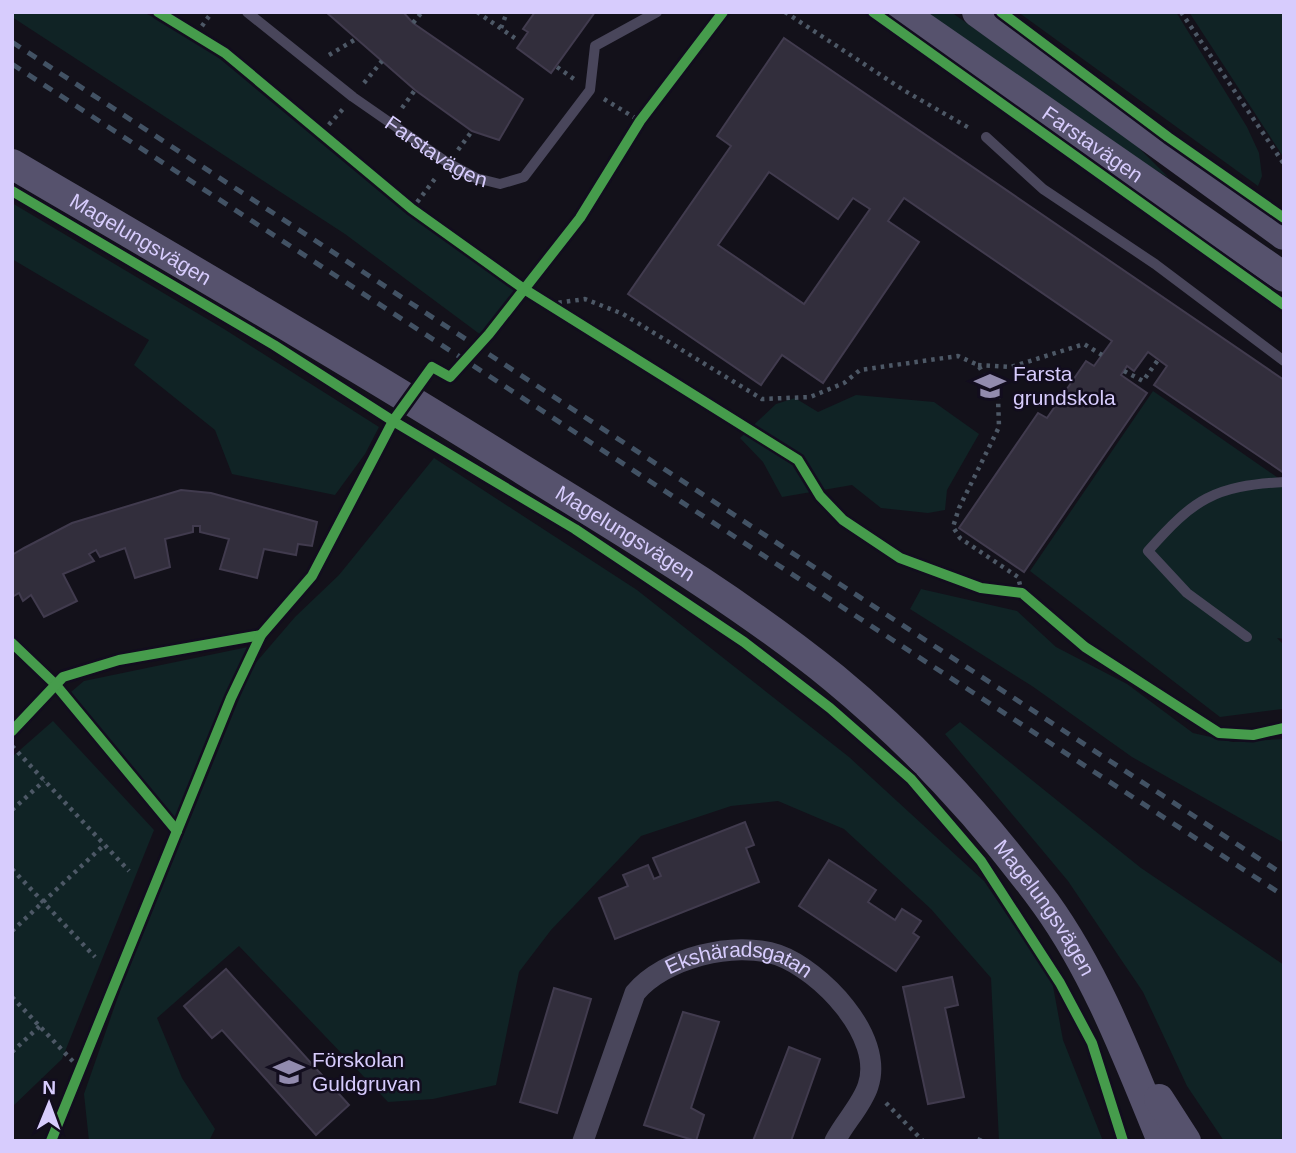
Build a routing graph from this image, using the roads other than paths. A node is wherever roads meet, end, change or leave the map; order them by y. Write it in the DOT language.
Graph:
graph roads {
  1 [pos="247,12"];
  2 [pos="657,12"];
  3 [pos="901,12"];
  4 [pos="976,12"];
  5 [pos="986,137"];
  6 [pos="12,164"];
  7 [pos="1284,235"];
  8 [pos="1284,277"];
  9 [pos="1284,360"];
  10 [pos="1284,482"];
  11 [pos="1247,637"];
  12 [pos="1119,1037"];
  13 [pos="583,1141"];
  14 [pos="835,1141"];
  15 [pos="1162,1141"];
  16 [pos="1186,1141"];
  1 -- 2 [label="lane, Farstavägen"];
  3 -- 8 [label="main road, Farstavägen"];
  4 -- 7 [label="main road, Farstavägen"];
  5 -- 9 [label="lane"];
  6 -- 12 [label="main road, Magelungsvägen"];
  10 -- 11 [label="lane"];
  12 -- 15 [label="main road, Magelungsvägen"];
  12 -- 16 [label="main road, Magelungsvägen"];
  13 -- 14 [label="street, Ekshäradsgatan"];
}
